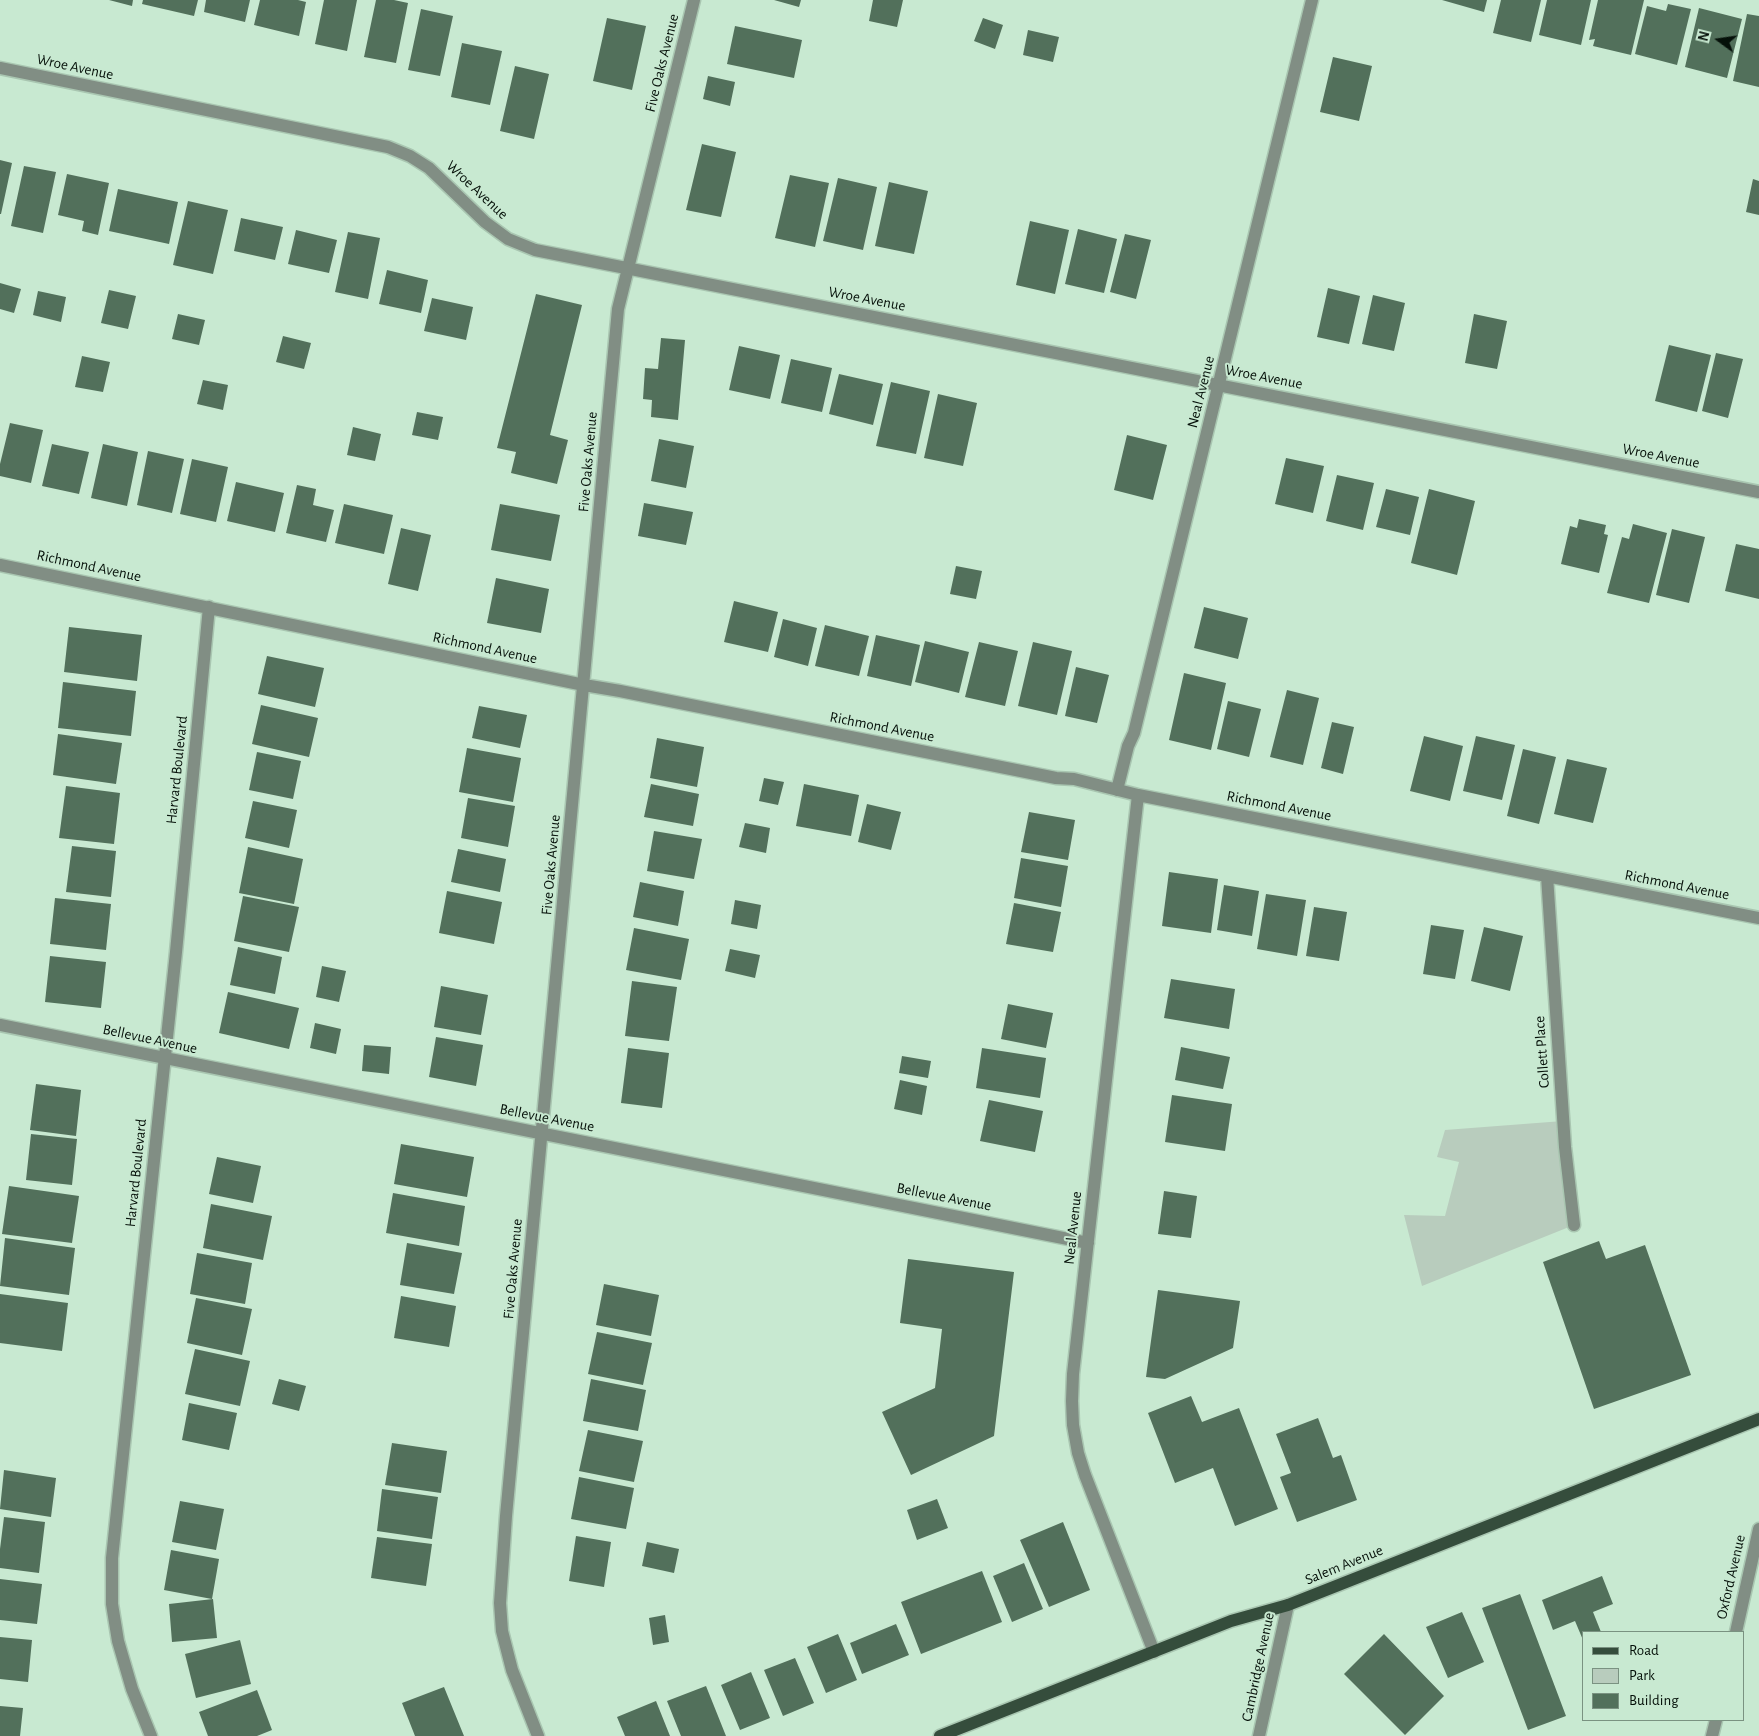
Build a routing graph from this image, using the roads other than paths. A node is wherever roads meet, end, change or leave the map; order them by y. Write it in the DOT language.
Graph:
graph roads {
  1 [pos="694,0"];
  2 [pos="1312,0"];
  3 [pos="0,68"];
  4 [pos="628,268"];
  5 [pos="1219,385"];
  6 [pos="1759,492"];
  7 [pos="0,565"];
  8 [pos="209,607"];
  9 [pos="584,686"];
  10 [pos="1117,790"];
  11 [pos="1138,795"];
  12 [pos="1547,876"];
  13 [pos="1759,918"];
  14 [pos="0,1025"];
  15 [pos="164,1059"];
  16 [pos="542,1134"];
  17 [pos="1574,1225"];
  18 [pos="1088,1242"];
  19 [pos="1759,1419"];
  20 [pos="1759,1529"];
  21 [pos="1288,1604"];
  22 [pos="1736,1631"];
  23 [pos="1154,1652"];
  24 [pos="1716,1721"];
  25 [pos="151,1736"];
  26 [pos="538,1736"];
  27 [pos="940,1736"];
  28 [pos="1259,1736"];
  29 [pos="1712,1736"];
  1 -- 4 [label="street, Five Oaks Avenue"];
  2 -- 5 [label="street, Neal Avenue"];
  3 -- 4 [label="street, Wroe Avenue"];
  4 -- 5 [label="street, Wroe Avenue"];
  4 -- 9 [label="street, Five Oaks Avenue"];
  5 -- 6 [label="street, Wroe Avenue"];
  5 -- 10 [label="street, Neal Avenue"];
  7 -- 8 [label="street, Richmond Avenue"];
  8 -- 9 [label="street, Richmond Avenue"];
  8 -- 15 [label="street, Harvard Boulevard"];
  9 -- 10 [label="street, Richmond Avenue"];
  9 -- 16 [label="street, Five Oaks Avenue"];
  10 -- 11 [label="street, Richmond Avenue"];
  11 -- 12 [label="street, Richmond Avenue"];
  11 -- 18 [label="street, Neal Avenue"];
  12 -- 13 [label="street, Richmond Avenue"];
  12 -- 17 [label="street, Collett Place"];
  14 -- 15 [label="street, Bellevue Avenue"];
  15 -- 16 [label="street, Bellevue Avenue"];
  15 -- 25 [label="street, Harvard Boulevard"];
  16 -- 18 [label="street, Bellevue Avenue"];
  16 -- 26 [label="street, Five Oaks Avenue"];
  18 -- 23 [label="street, Neal Avenue"];
  19 -- 21 [label="main road, Salem Avenue"];
  20 -- 22 [label="street, Oxford Avenue"];
  21 -- 23 [label="main road, Salem Avenue"];
  21 -- 28 [label="street, Cambridge Avenue"];
  23 -- 27 [label="main road, Salem Avenue"];
  24 -- 29 [label="street"];
}
